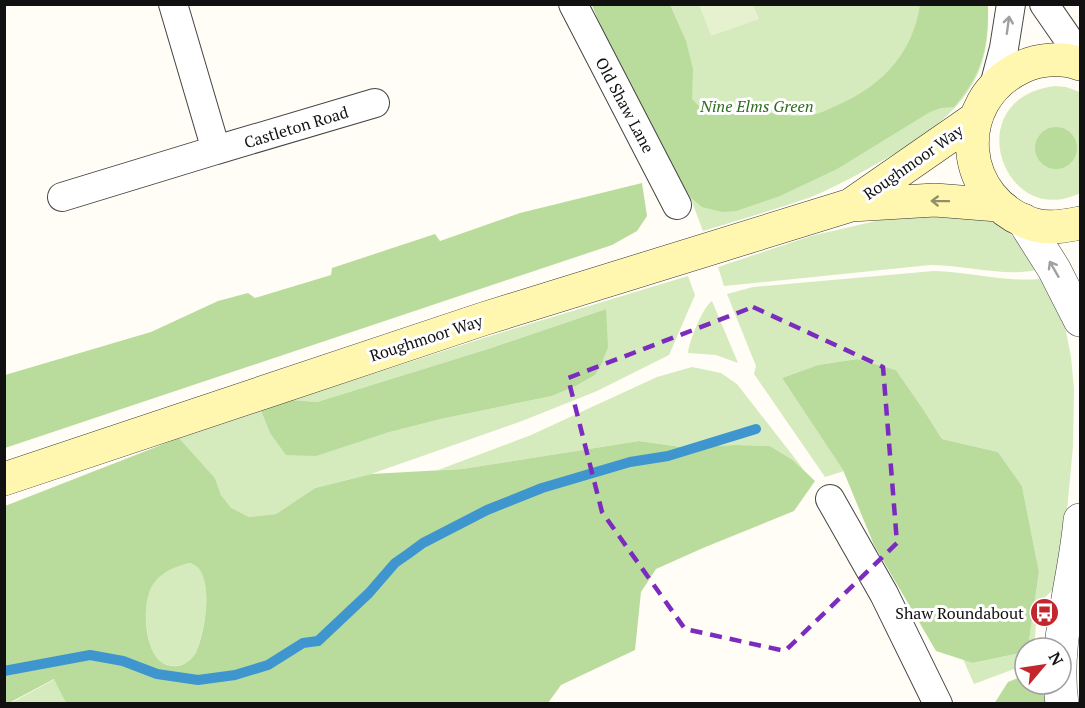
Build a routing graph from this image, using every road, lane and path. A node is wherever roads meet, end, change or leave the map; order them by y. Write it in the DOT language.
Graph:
graph roads {
  1 [pos="173,4"];
  2 [pos="573,4"];
  3 [pos="1011,4"];
  4 [pos="1044,4"];
  5 [pos="1080,56"];
  6 [pos="1080,64"];
  7 [pos="994,86"];
  8 [pos="375,103"];
  9 [pos="976,118"];
  10 [pos="216,150"];
  11 [pos="62,197"];
  12 [pos="677,205"];
  13 [pos="850,205"];
  14 [pos="1011,213"];
  15 [pos="1080,223"];
  16 [pos="1080,320"];
  17 [pos="4,479"];
  18 [pos="830,499"];
  19 [pos="1080,520"];
  20 [pos="938,704"];
  21 [pos="1062,704"];
  1 -- 10 [label="street"];
  2 -- 12 [label="street, Old Shaw Lane"];
  7 -- 3 [label="street, one-way"];
  4 -- 5 [label="street"];
  6 -- 7 [label="main road, Roughmoor Way"];
  7 -- 9 [label="main road, Roughmoor Way"];
  8 -- 10 [label="street, Castleton Road"];
  9 -- 13 [label="main road, Roughmoor Way"];
  9 -- 14 [label="main road, Roughmoor Way"];
  10 -- 11 [label="street, Castleton Road"];
  14 -- 13 [label="main road, Roughmoor Way, one-way"];
  13 -- 17 [label="main road, Roughmoor Way"];
  14 -- 15 [label="main road, Roughmoor Way"];
  16 -- 14 [label="street, one-way"];
  18 -- 20 [label="street"];
  19 -- 21 [label="street"];
}
